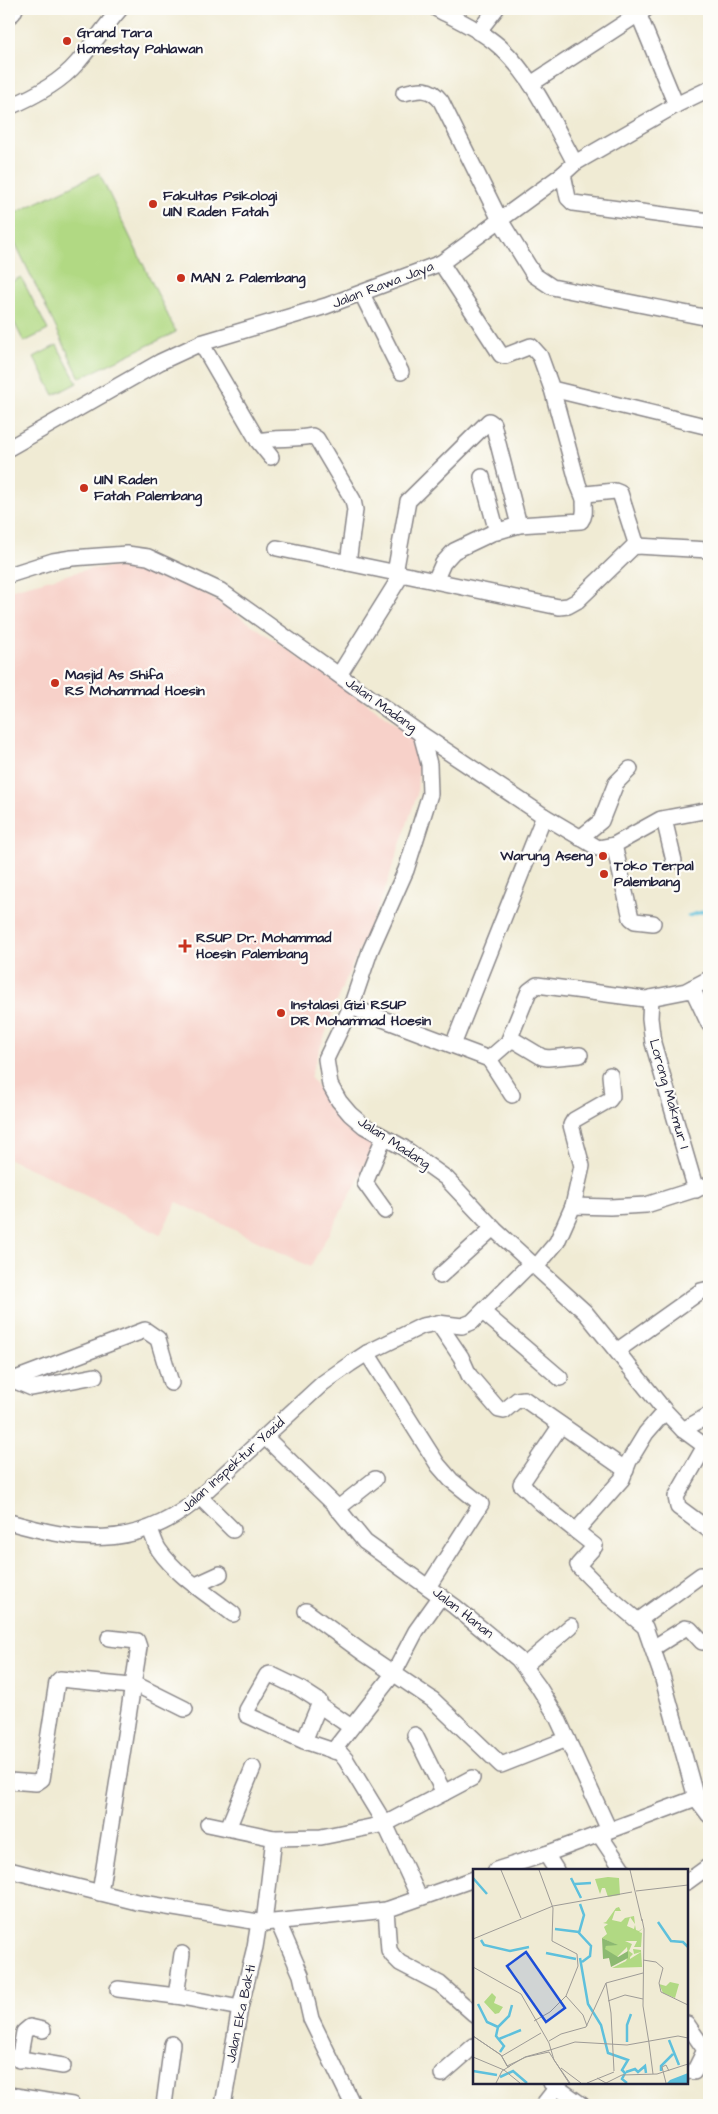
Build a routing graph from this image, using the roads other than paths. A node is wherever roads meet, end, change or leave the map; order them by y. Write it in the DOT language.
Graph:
graph roads {
  1 [pos="15,9"];
  2 [pos="120,9"];
  3 [pos="496,9"];
  4 [pos="443,10"];
  5 [pos="642,11"];
  6 [pos="9,16"];
  7 [pos="478,32"];
  8 [pos="531,84"];
  9 [pos="709,89"];
  10 [pos="404,93"];
  11 [pos="676,105"];
  12 [pos="9,107"];
  13 [pos="575,163"];
  14 [pos="563,174"];
  15 [pos="500,220"];
  16 [pos="709,221"];
  17 [pos="441,263"];
  18 [pos="362,294"];
  19 [pos="709,318"];
  20 [pos="201,343"];
  21 [pos="401,372"];
  22 [pos="552,389"];
  23 [pos="709,427"];
  24 [pos="258,441"];
  25 [pos="9,448"];
  26 [pos="271,457"];
  27 [pos="482,477"];
  28 [pos="584,499"];
  29 [pos="519,526"];
  30 [pos="497,532"];
  31 [pos="637,546"];
  32 [pos="277,548"];
  33 [pos="709,550"];
  34 [pos="348,562"];
  35 [pos="398,573"];
  36 [pos="9,575"];
  37 [pos="435,581"];
  38 [pos="339,675"];
  39 [pos="421,734"];
  40 [pos="630,769"];
  41 [pos="709,810"];
  42 [pos="544,816"];
  43 [pos="664,818"];
  44 [pos="580,838"];
  45 [pos="614,845"];
  46 [pos="674,860"];
  47 [pos="653,923"];
  48 [pos="709,980"];
  49 [pos="692,988"];
  50 [pos="651,998"];
  51 [pos="351,1007"];
  52 [pos="709,1024"];
  53 [pos="509,1040"];
  54 [pos="454,1045"];
  55 [pos="580,1055"];
  56 [pos="489,1059"];
  57 [pos="610,1075"];
  58 [pos="512,1095"];
  59 [pos="384,1137"];
  60 [pos="703,1188"];
  61 [pos="573,1206"];
  62 [pos="385,1211"];
  63 [pos="493,1228"];
  64 [pos="533,1265"];
  65 [pos="440,1276"];
  66 [pos="709,1289"];
  67 [pos="483,1312"];
  68 [pos="438,1323"];
  69 [pos="618,1350"];
  70 [pos="367,1353"];
  71 [pos="95,1376"];
  72 [pos="560,1378"];
  73 [pos="11,1380"];
  74 [pos="171,1383"];
  75 [pos="665,1411"];
  76 [pos="709,1415"];
  77 [pos="561,1425"];
  78 [pos="683,1430"];
  79 [pos="265,1437"];
  80 [pos="707,1448"];
  81 [pos="626,1470"];
  82 [pos="375,1479"];
  83 [pos="200,1497"];
  84 [pos="338,1509"];
  85 [pos="9,1522"];
  86 [pos="150,1528"];
  87 [pos="233,1530"];
  88 [pos="709,1530"];
  89 [pos="576,1531"];
  90 [pos="220,1574"];
  91 [pos="701,1575"];
  92 [pos="196,1585"];
  93 [pos="428,1586"];
  94 [pos="441,1596"];
  95 [pos="306,1610"];
  96 [pos="233,1614"];
  97 [pos="638,1620"];
  98 [pos="571,1626"];
  99 [pos="109,1638"];
  100 [pos="709,1641"];
  101 [pos="653,1648"];
  102 [pos="524,1666"];
  103 [pos="394,1673"];
  104 [pos="134,1686"];
  105 [pos="319,1705"];
  106 [pos="185,1709"];
  107 [pos="352,1727"];
  108 [pos="415,1736"];
  109 [pos="567,1739"];
  110 [pos="304,1741"];
  111 [pos="333,1750"];
  112 [pos="253,1768"];
  113 [pos="472,1778"];
  114 [pos="9,1781"];
  115 [pos="444,1793"];
  116 [pos="703,1798"];
  117 [pos="709,1815"];
  118 [pos="208,1824"];
  119 [pos="385,1824"];
  120 [pos="228,1828"];
  121 [pos="604,1832"];
  122 [pos="274,1838"];
  123 [pos="546,1854"];
  124 [pos="709,1866"];
  125 [pos="499,1869"];
  126 [pos="555,1869"];
  127 [pos="622,1869"];
  128 [pos="9,1870"];
  129 [pos="473,1879"];
  130 [pos="688,1881"];
  131 [pos="100,1893"];
  132 [pos="419,1897"];
  133 [pos="386,1910"];
  134 [pos="267,1922"];
  135 [pos="182,1954"];
  136 [pos="118,1988"];
  137 [pos="176,1996"];
  138 [pos="240,2008"];
  139 [pos="473,2013"];
  140 [pos="688,2025"];
  141 [pos="43,2030"];
  142 [pos="172,2044"];
  143 [pos="473,2047"];
  144 [pos="14,2059"];
  145 [pos="63,2066"];
  146 [pos="694,2072"];
  147 [pos="442,2074"];
  148 [pos="554,2085"];
  149 [pos="9,2094"];
  150 [pos="72,2105"];
  151 [pos="164,2105"];
  152 [pos="223,2105"];
  153 [pos="353,2105"];
  154 [pos="543,2105"];
  155 [pos="582,2105"];
  1 -- 6 [label="street"];
  2 -- 12 [label="street"];
  3 -- 7 [label="street"];
  4 -- 7 [label="street"];
  5 -- 8 [label="street"];
  5 -- 11 [label="street"];
  7 -- 8 [label="street"];
  8 -- 13 [label="street"];
  9 -- 11 [label="street, Jalan Rawa Jaya"];
  10 -- 15 [label="street"];
  11 -- 13 [label="street, Jalan Rawa Jaya"];
  13 -- 14 [label="street, Jalan Rawa Jaya"];
  14 -- 15 [label="street, Jalan Rawa Jaya"];
  14 -- 16 [label="street"];
  15 -- 17 [label="street, Jalan Rawa Jaya"];
  15 -- 19 [label="street"];
  17 -- 18 [label="street, Jalan Rawa Jaya"];
  17 -- 22 [label="street"];
  18 -- 20 [label="street, Jalan Rawa Jaya"];
  18 -- 21 [label="street"];
  20 -- 24 [label="street"];
  20 -- 25 [label="street, Jalan Rawa Jaya"];
  22 -- 23 [label="street"];
  22 -- 28 [label="street"];
  24 -- 26 [label="street"];
  24 -- 34 [label="street"];
  27 -- 30 [label="street"];
  28 -- 29 [label="street"];
  28 -- 31 [label="street"];
  29 -- 30 [label="street"];
  29 -- 35 [label="street"];
  30 -- 37 [label="street"];
  31 -- 33 [label="street"];
  31 -- 37 [label="street"];
  32 -- 34 [label="street"];
  34 -- 35 [label="street"];
  35 -- 37 [label="street"];
  35 -- 38 [label="street, Jalan Madang"];
  36 -- 38 [label="street, Jalan Madang"];
  38 -- 39 [label="street, Jalan Madang"];
  39 -- 42 [label="street"];
  39 -- 51 [label="street, Jalan Madang"];
  40 -- 44 [label="street"];
  41 -- 43 [label="street"];
  42 -- 44 [label="street"];
  42 -- 54 [label="street"];
  43 -- 45 [label="street"];
  43 -- 46 [label="street"];
  44 -- 45 [label="street"];
  45 -- 47 [label="street"];
  48 -- 49 [label="street"];
  49 -- 50 [label="street"];
  49 -- 52 [label="street"];
  50 -- 53 [label="street"];
  50 -- 60 [label="street, Lorong Makmur I"];
  51 -- 54 [label="street"];
  51 -- 59 [label="street, Jalan Madang"];
  53 -- 55 [label="street"];
  53 -- 56 [label="street"];
  54 -- 56 [label="street"];
  56 -- 58 [label="street"];
  57 -- 61 [label="street"];
  59 -- 62 [label="street"];
  59 -- 63 [label="street, Jalan Madang"];
  60 -- 61 [label="street"];
  61 -- 64 [label="street"];
  63 -- 64 [label="street, Jalan Madang"];
  63 -- 65 [label="street"];
  64 -- 67 [label="street"];
  64 -- 69 [label="street, Jalan Madang"];
  66 -- 69 [label="street"];
  67 -- 68 [label="street"];
  67 -- 72 [label="street"];
  68 -- 70 [label="street, Jalan Inspektur Yazid"];
  68 -- 77 [label="street"];
  69 -- 75 [label="street, Jalan Madang"];
  70 -- 79 [label="street, Jalan Inspektur Yazid"];
  70 -- 93 [label="street"];
  71 -- 73 [label="street"];
  73 -- 74 [label="street"];
  75 -- 78 [label="street, Jalan Madang"];
  75 -- 81 [label="street"];
  76 -- 78 [label="street"];
  77 -- 81 [label="street"];
  77 -- 89 [label="street"];
  78 -- 80 [label="street, Jalan Madang"];
  79 -- 83 [label="street, Jalan Inspektur Yazid"];
  79 -- 84 [label="street, Jalan Hanan"];
  80 -- 88 [label="street"];
  81 -- 89 [label="street"];
  82 -- 84 [label="street"];
  83 -- 86 [label="street, Jalan Inspektur Yazid"];
  83 -- 87 [label="street"];
  84 -- 93 [label="street, Jalan Hanan"];
  85 -- 86 [label="street, Jalan Inspektur Yazid"];
  86 -- 92 [label="street"];
  89 -- 97 [label="street"];
  90 -- 92 [label="street"];
  91 -- 97 [label="street"];
  92 -- 96 [label="street"];
  93 -- 94 [label="street, Jalan Hanan"];
  94 -- 102 [label="street, Jalan Hanan"];
  94 -- 103 [label="street"];
  95 -- 103 [label="street"];
  97 -- 101 [label="street"];
  98 -- 102 [label="street"];
  99 -- 104 [label="street"];
  100 -- 101 [label="street"];
  101 -- 116 [label="street"];
  102 -- 109 [label="street, Jalan Hanan"];
  103 -- 107 [label="street"];
  103 -- 109 [label="street"];
  104 -- 106 [label="street"];
  104 -- 114 [label="street"];
  104 -- 131 [label="street"];
  105 -- 107 [label="street"];
  105 -- 110 [label="street"];
  105 -- 110 [label="street"];
  107 -- 111 [label="street"];
  108 -- 115 [label="street"];
  109 -- 121 [label="street, Jalan Hanan"];
  110 -- 111 [label="street"];
  111 -- 119 [label="street"];
  112 -- 120 [label="street"];
  113 -- 115 [label="street"];
  115 -- 119 [label="street"];
  116 -- 117 [label="street"];
  116 -- 121 [label="street"];
  118 -- 120 [label="street"];
  119 -- 122 [label="street"];
  119 -- 132 [label="street"];
  120 -- 122 [label="street"];
  121 -- 123 [label="street"];
  121 -- 127 [label="street, Jalan Hanan"];
  122 -- 134 [label="street, Jalan Eka Bakti"];
  123 -- 125 [label="street"];
  123 -- 126 [label="street"];
  124 -- 130 [label="street"];
  128 -- 131 [label="street"];
  129 -- 132 [label="street"];
  131 -- 134 [label="street"];
  132 -- 133 [label="street"];
  133 -- 134 [label="street"];
  133 -- 139 [label="street"];
  134 -- 138 [label="street, Jalan Eka Bakti"];
  134 -- 153 [label="street"];
  135 -- 137 [label="street"];
  136 -- 137 [label="street"];
  137 -- 138 [label="street"];
  138 -- 152 [label="street, Jalan Eka Bakti"];
  140 -- 146 [label="street"];
  141 -- 144 [label="street"];
  142 -- 151 [label="street"];
  143 -- 147 [label="street"];
  144 -- 145 [label="street"];
  148 -- 154 [label="street"];
  148 -- 155 [label="street"];
  149 -- 150 [label="street"];
}
